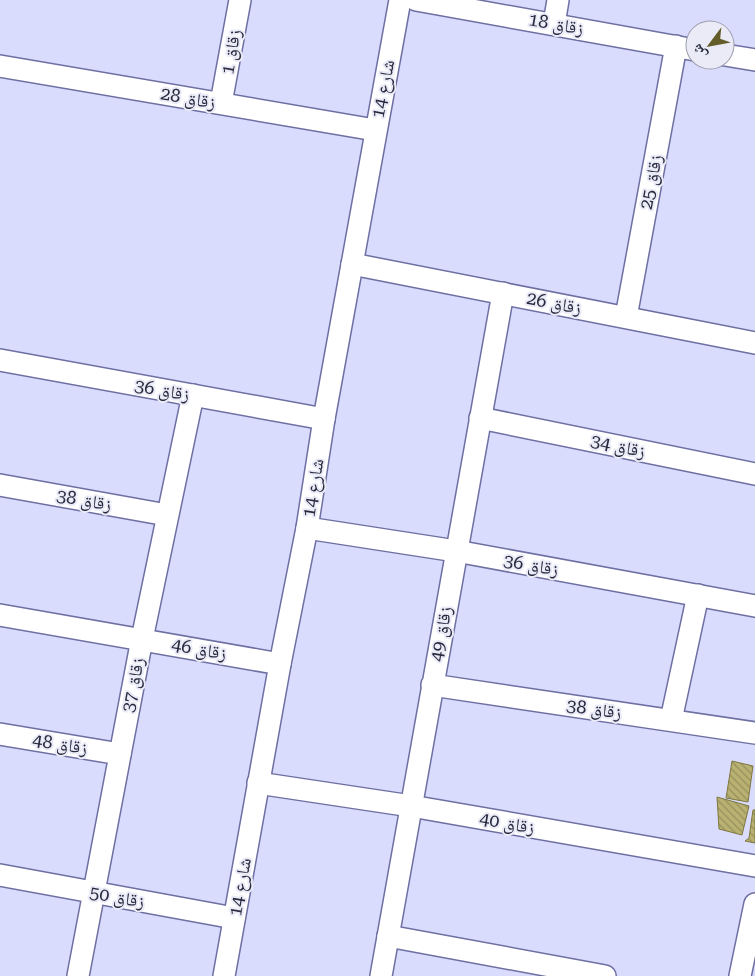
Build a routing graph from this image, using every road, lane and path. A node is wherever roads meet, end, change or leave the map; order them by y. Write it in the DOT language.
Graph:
graph roads {
  1 [pos="240,0"];
  2 [pos="400,0"];
  3 [pos="416,0"];
  4 [pos="558,0"];
  5 [pos="554,24"];
  6 [pos="685,48"];
  7 [pos="685,52"];
  8 [pos="735,57"];
  9 [pos="755,60"];
  10 [pos="0,66"];
  11 [pos="221,103"];
  12 [pos="375,130"];
  13 [pos="352,264"];
  14 [pos="503,293"];
  15 [pos="626,317"];
  16 [pos="755,343"];
  17 [pos="0,360"];
  18 [pos="193,395"];
  19 [pos="480,418"];
  20 [pos="324,419"];
  21 [pos="755,474"];
  22 [pos="0,485"];
  23 [pos="168,515"];
  24 [pos="307,528"];
  25 [pos="456,551"];
  26 [pos="698,595"];
  27 [pos="755,606"];
  28 [pos="0,615"];
  29 [pos="142,639"];
  30 [pos="280,664"];
  31 [pos="432,685"];
  32 [pos="672,720"];
  33 [pos="755,733"];
  34 [pos="0,734"];
  35 [pos="120,754"];
  36 [pos="258,783"];
  37 [pos="411,806"];
  38 [pos="755,866"];
  39 [pos="0,875"];
  40 [pos="94,892"];
  41 [pos="755,904"];
  42 [pos="234,918"];
  43 [pos="388,936"];
  44 [pos="78,976"];
  45 [pos="224,976"];
  46 [pos="381,976"];
  47 [pos="605,976"];
  48 [pos="740,976"];
  1 -- 11 [label="street, زقاق 1"];
  2 -- 12 [label="street, شارع 14"];
  3 -- 5 [label="street, زقاق 18"];
  4 -- 5 [label="street"];
  5 -- 6 [label="street, زقاق 18"];
  7 -- 15 [label="street, زقاق 25"];
  8 -- 9 [label="street"];
  10 -- 11 [label="street, زقاق 28"];
  11 -- 12 [label="street, زقاق 28"];
  12 -- 13 [label="street, شارع 14"];
  13 -- 14 [label="street, زقاق 26"];
  13 -- 20 [label="street, شارع 14"];
  14 -- 15 [label="street, زقاق 26"];
  14 -- 19 [label="street, زقاق 49"];
  15 -- 16 [label="street, زقاق 26"];
  17 -- 18 [label="street, زقاق 36"];
  18 -- 20 [label="street, زقاق 36"];
  18 -- 23 [label="street, زقاق 37"];
  19 -- 21 [label="street, زقاق 34"];
  19 -- 25 [label="street, زقاق 49"];
  20 -- 24 [label="street, شارع 14"];
  22 -- 23 [label="street, زقاق 38"];
  23 -- 29 [label="street, زقاق 37"];
  24 -- 25 [label="street, زقاق 36"];
  24 -- 30 [label="street, شارع 14"];
  25 -- 26 [label="street, زقاق 36"];
  25 -- 31 [label="street, زقاق 49"];
  26 -- 27 [label="street, زقاق 36"];
  26 -- 32 [label="street"];
  28 -- 29 [label="street, زقاق 46"];
  29 -- 30 [label="street, زقاق 46"];
  29 -- 35 [label="street, زقاق 37"];
  30 -- 36 [label="street, شارع 14"];
  31 -- 32 [label="street, زقاق 38"];
  31 -- 37 [label="street, زقاق 49"];
  32 -- 33 [label="street, زقاق 38"];
  34 -- 35 [label="street, زقاق 48"];
  35 -- 40 [label="street, زقاق 37"];
  36 -- 37 [label="street, زقاق 40"];
  36 -- 42 [label="street, شارع 14"];
  37 -- 38 [label="street, زقاق 40"];
  37 -- 43 [label="street, زقاق 49"];
  39 -- 40 [label="street, زقاق 50"];
  40 -- 42 [label="street, زقاق 50"];
  40 -- 44 [label="street, زقاق 37"];
  41 -- 48 [label="street"];
  42 -- 45 [label="street, شارع 14"];
  43 -- 46 [label="street, زقاق 49"];
  43 -- 47 [label="street"];
}
